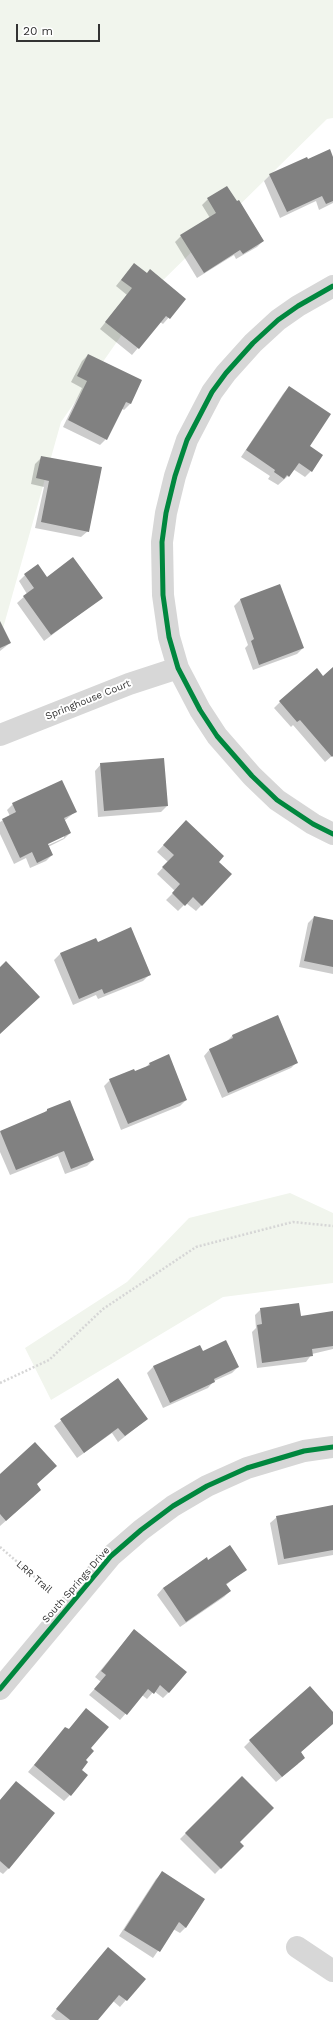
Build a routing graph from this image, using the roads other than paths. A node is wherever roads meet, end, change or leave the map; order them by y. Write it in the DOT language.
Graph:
graph roads {
  1 [pos="333,286"];
  2 [pos="178,668"];
  3 [pos="0,735"];
  4 [pos="333,834"];
  5 [pos="333,1447"];
  6 [pos="0,1689"];
  7 [pos="297,1947"];
  8 [pos="333,1971"];
  1 -- 2 [label="street"];
  2 -- 3 [label="street, Springhouse Court"];
  2 -- 4 [label="street"];
  5 -- 6 [label="street, South Springs Drive"];
  7 -- 8 [label="street"];
}
